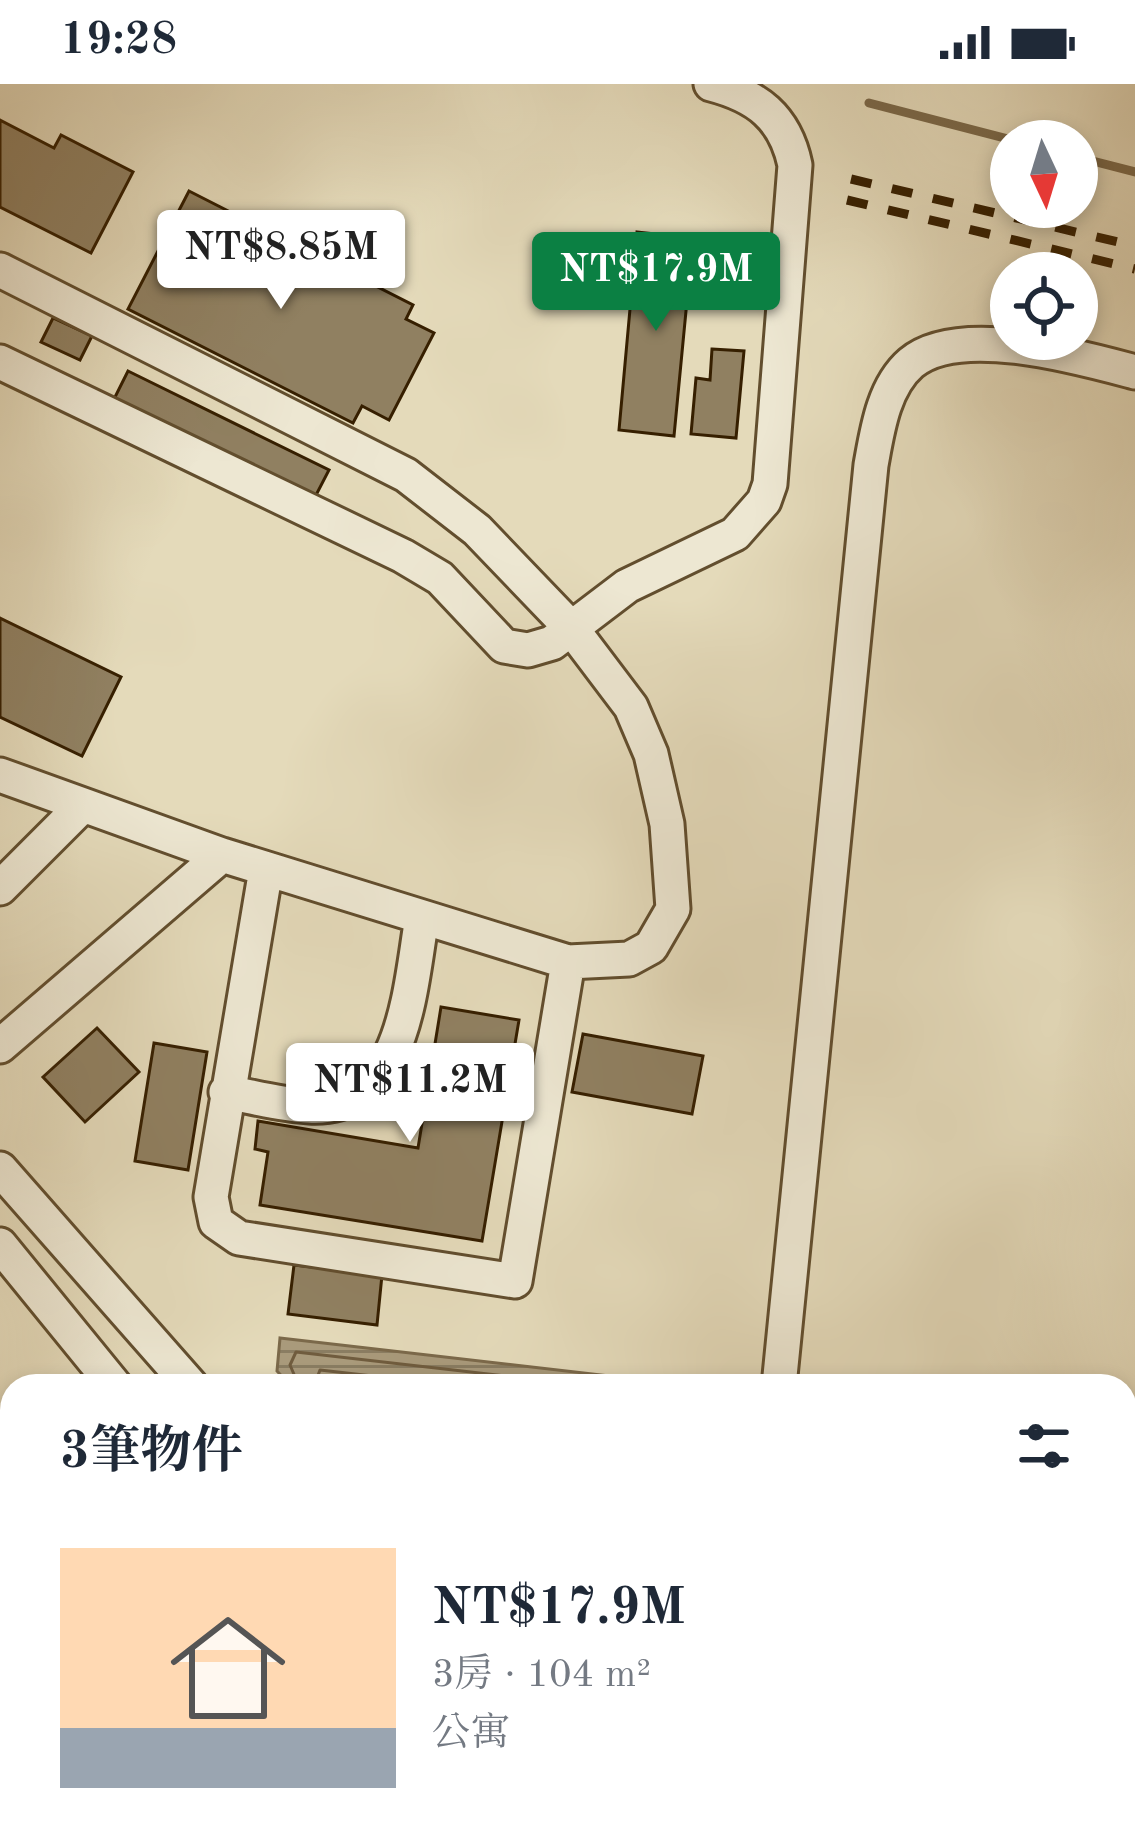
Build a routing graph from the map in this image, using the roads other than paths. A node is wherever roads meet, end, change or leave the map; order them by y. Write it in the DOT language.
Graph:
graph roads {
  1 [pos="711,84"];
  2 [pos="0,270"];
  3 [pos="0,362"];
  4 [pos="1135,372"];
  5 [pos="572,629"];
  6 [pos="0,776"];
  7 [pos="82,806"];
  8 [pos="222,855"];
  9 [pos="266,869"];
  10 [pos="0,888"];
  11 [pos="422,918"];
  12 [pos="568,962"];
  13 [pos="0,1046"];
  14 [pos="226,1092"];
  15 [pos="0,1169"];
  16 [pos="0,1245"];
  17 [pos="105,1374"];
  18 [pos="180,1374"];
  19 [pos="780,1374"];
  1 -- 5 [label="street"];
  2 -- 5 [label="street"];
  3 -- 5 [label="street"];
  4 -- 19 [label="street"];
  5 -- 12 [label="street"];
  6 -- 7 [label="street"];
  7 -- 8 [label="street"];
  7 -- 10 [label="street"];
  8 -- 9 [label="street"];
  8 -- 13 [label="street"];
  9 -- 11 [label="street"];
  9 -- 14 [label="street"];
  11 -- 12 [label="street"];
  11 -- 14 [label="street"];
  12 -- 14 [label="street"];
  15 -- 18 [label="street"];
  16 -- 17 [label="street"];
}
